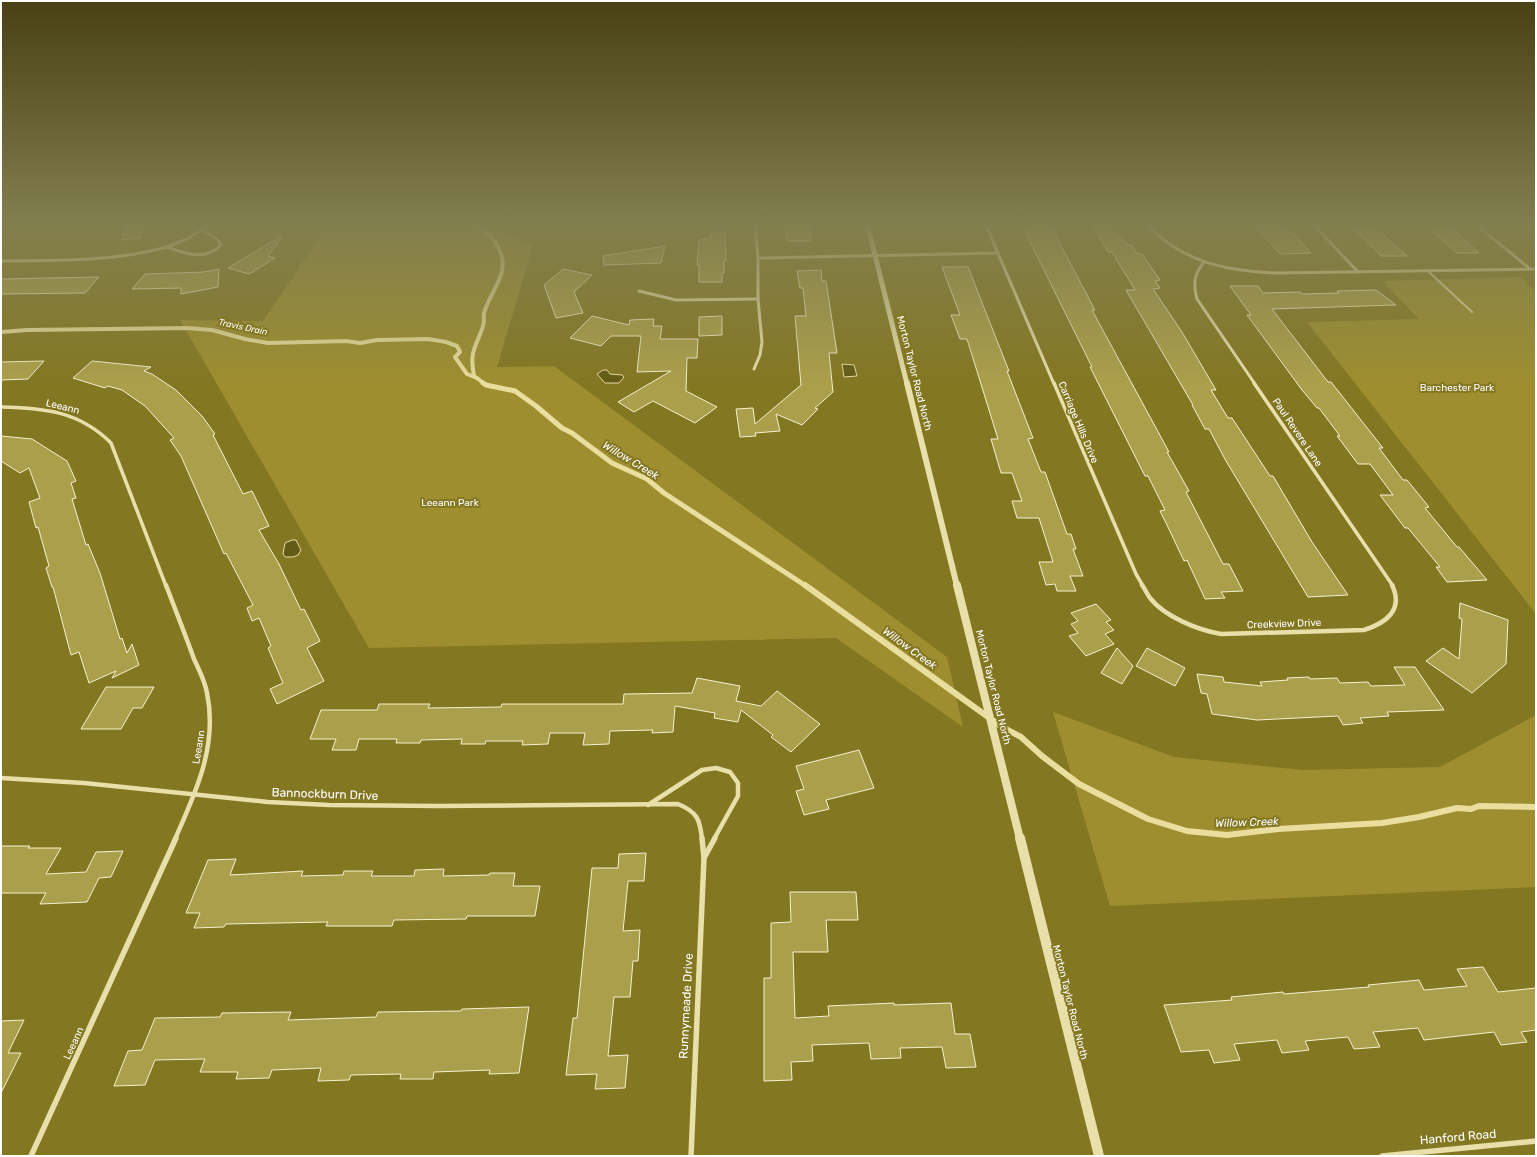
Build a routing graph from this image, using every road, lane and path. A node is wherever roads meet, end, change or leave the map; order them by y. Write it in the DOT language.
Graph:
graph roads {
  1 [pos="758,277"];
  2 [pos="880,277"];
  3 [pos="1008,277"];
  4 [pos="1194,277"];
  5 [pos="1434,277"];
  6 [pos="639,292"];
  7 [pos="758,299"];
  8 [pos="1472,312"];
  9 [pos="754,369"];
  10 [pos="1,407"];
  11 [pos="1393,613"];
  12 [pos="1174,617"];
  13 [pos="1,778"];
  14 [pos="195,795"];
  15 [pos="648,805"];
  16 [pos="694,813"];
  17 [pos="704,858"];
  18 [pos="1536,1141"];
  19 [pos="1415,1154"];
  20 [pos="31,1156"];
  21 [pos="691,1156"];
  22 [pos="1099,1156"];
  23 [pos="1382,1156"];
  1 -- 7 [label="street"];
  2 -- 22 [label="street, Morton Taylor Road North"];
  3 -- 12 [label="street, Carriage Hills Drive"];
  4 -- 11 [label="street, Paul Revere Lane"];
  5 -- 8 [label="lane"];
  6 -- 7 [label="street"];
  7 -- 9 [label="street"];
  10 -- 14 [label="street, Leeann"];
  11 -- 12 [label="street, Creekview Drive"];
  13 -- 14 [label="street, Bannockburn Drive"];
  14 -- 15 [label="street, Bannockburn Drive"];
  14 -- 20 [label="street, Leeann"];
  15 -- 16 [label="street, Bannockburn Drive"];
  15 -- 17 [label="street, Runnymeade Drive"];
  16 -- 17 [label="street, Runnymeade Drive"];
  17 -- 21 [label="street, Runnymeade Drive"];
  18 -- 19 [label="street, Hanford Road"];
  19 -- 23 [label="street, Hanford Road"];
}
